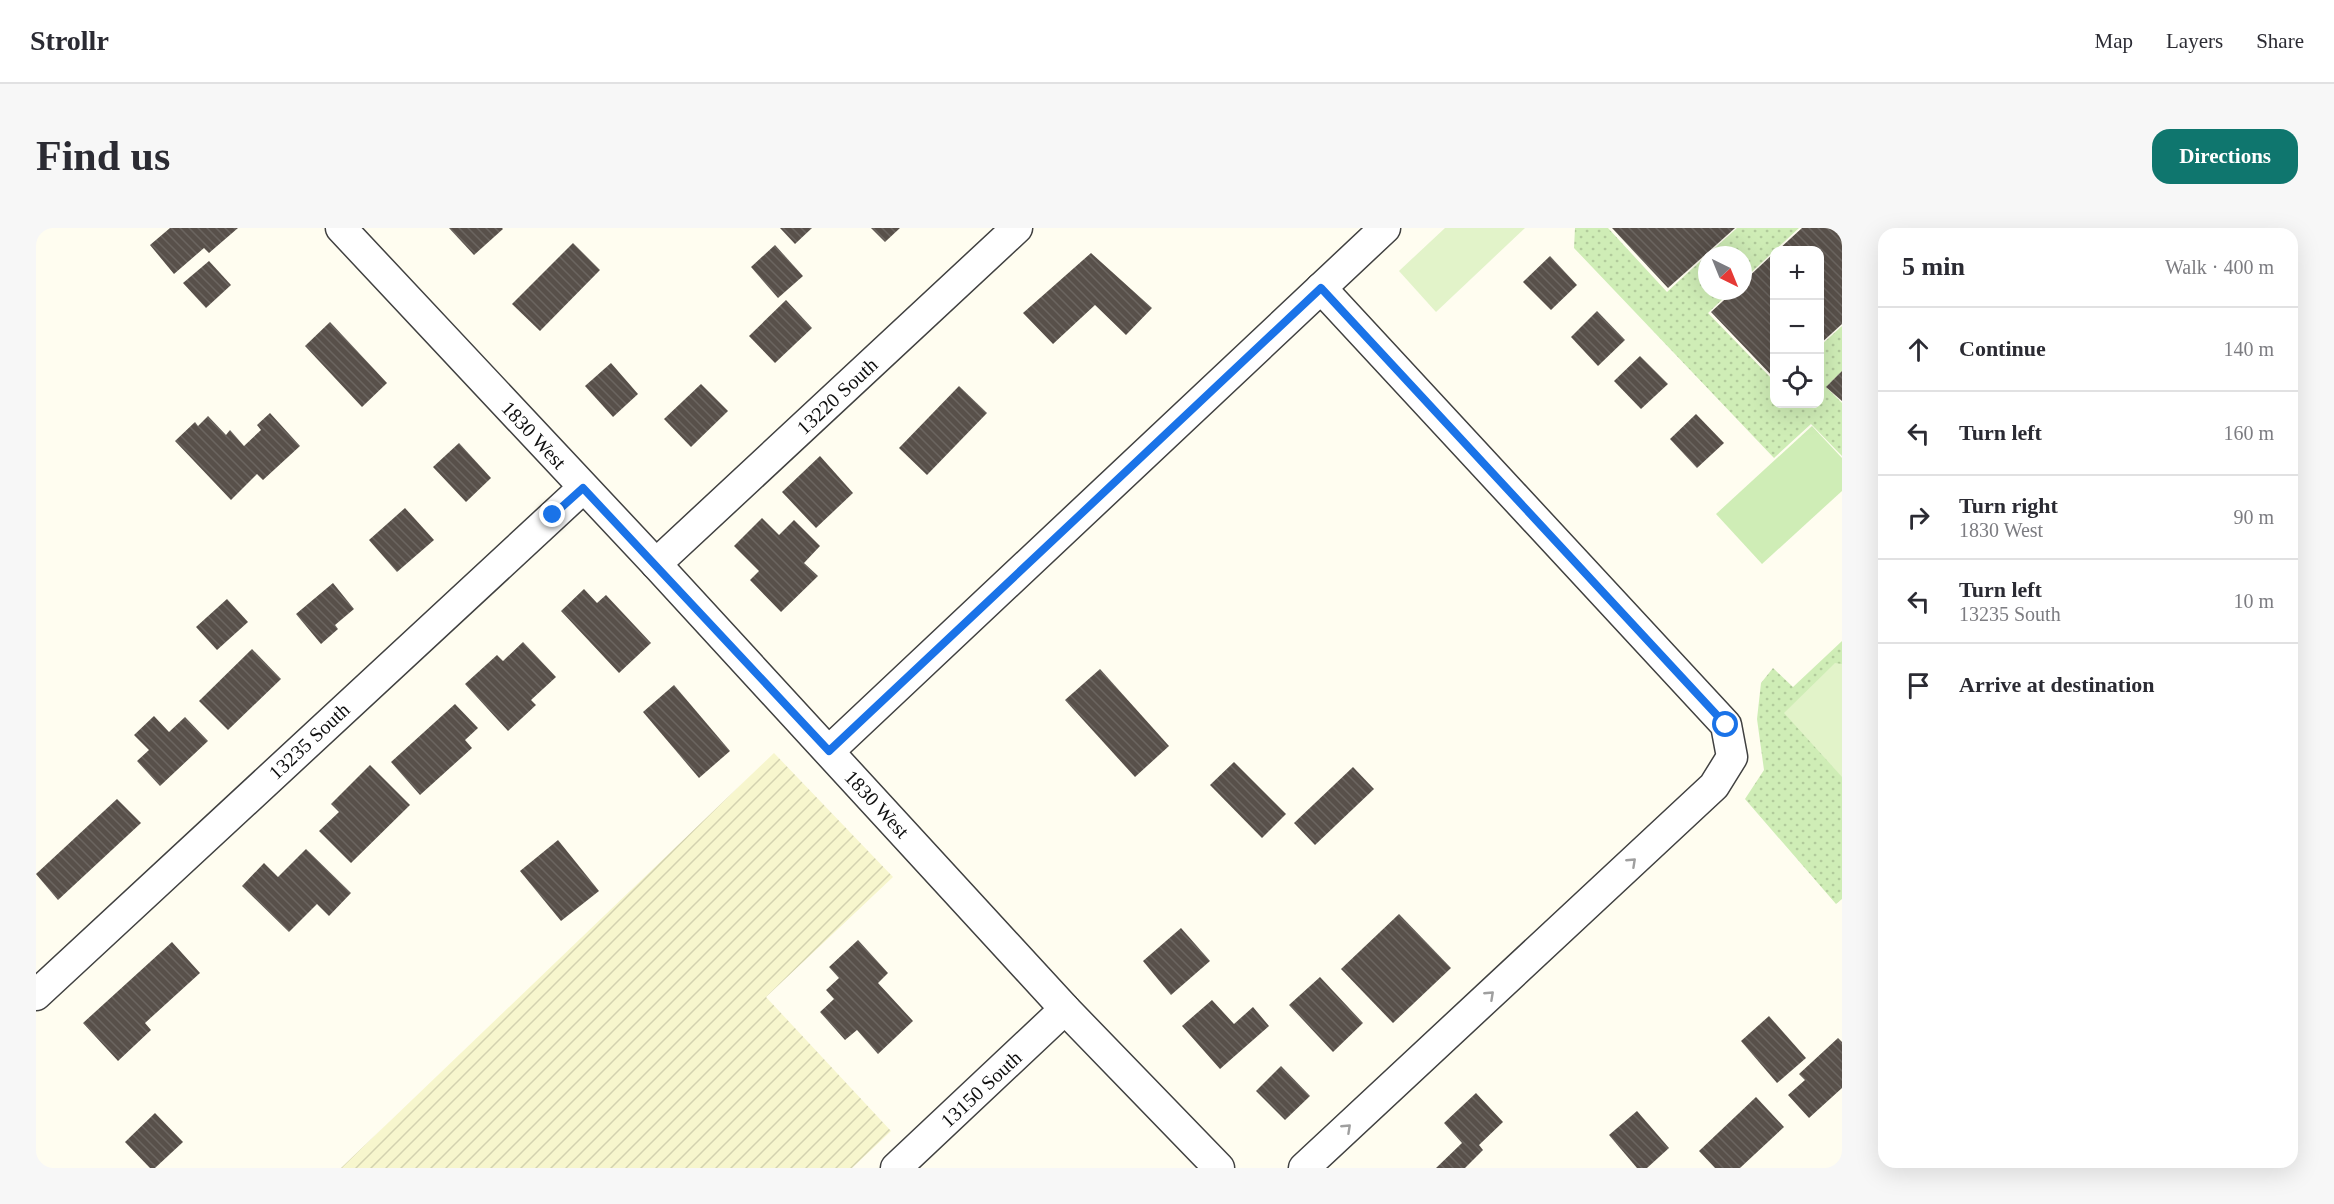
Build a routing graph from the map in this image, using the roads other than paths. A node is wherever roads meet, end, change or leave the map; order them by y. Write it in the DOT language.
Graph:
graph roads {
  1 [pos="341,228"];
  2 [pos="1017,228"];
  3 [pos="1384,228"];
  4 [pos="1321,288"];
  5 [pos="583,488"];
  6 [pos="656,564"];
  7 [pos="829,751"];
  8 [pos="36,995"];
  9 [pos="1065,1009"];
  10 [pos="896,1168"];
  11 [pos="1219,1168"];
  12 [pos="1304,1168"];
  1 -- 5 [label="street, 1830 West"];
  2 -- 6 [label="street, 13220 South"];
  3 -- 4 [label="street"];
  4 -- 7 [label="street"];
  12 -- 4 [label="street, one-way"];
  5 -- 6 [label="street, 1830 West"];
  5 -- 8 [label="street, 13235 South"];
  6 -- 7 [label="street, 1830 West"];
  7 -- 9 [label="street, 1830 West"];
  9 -- 10 [label="street, 13150 South"];
  9 -- 11 [label="street, 1830 West"];
}
